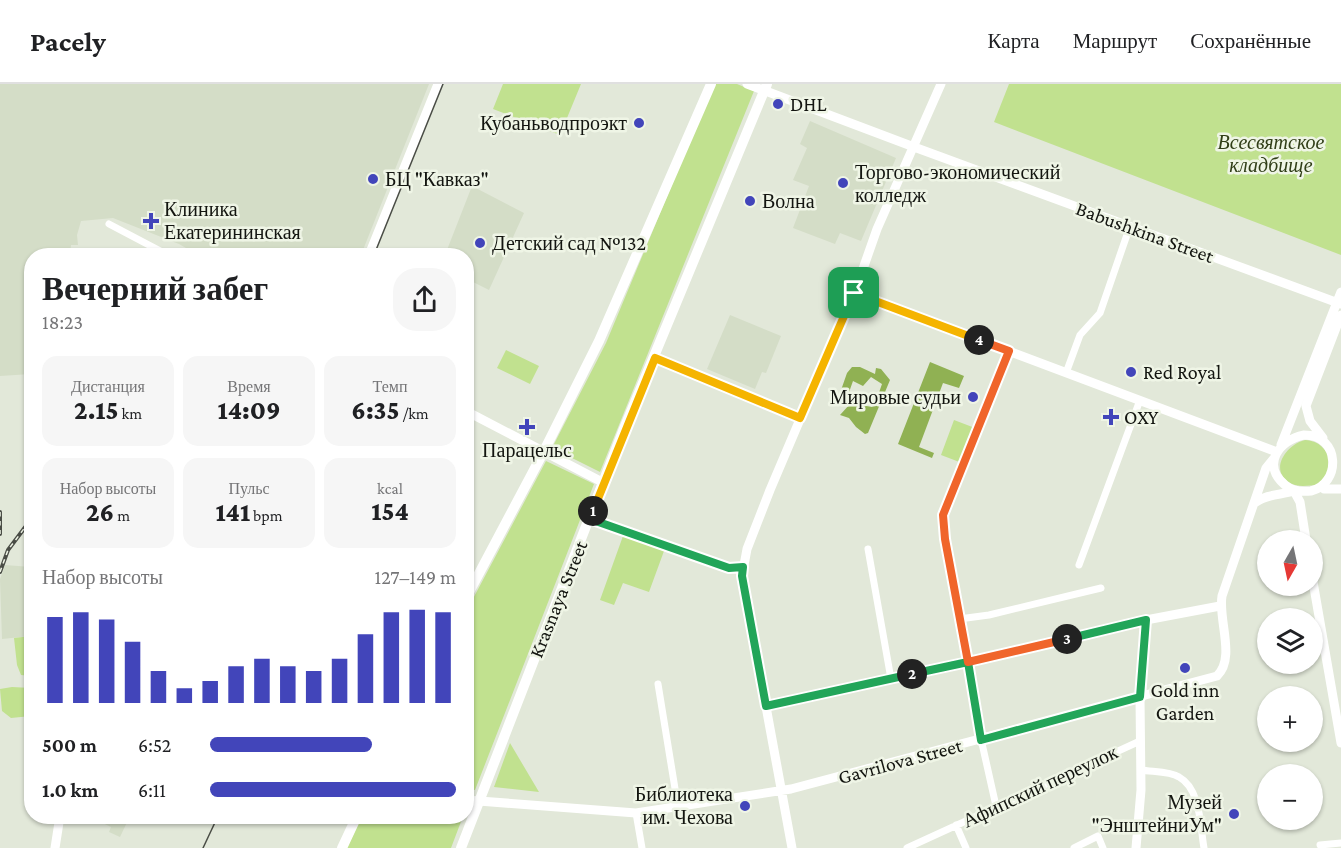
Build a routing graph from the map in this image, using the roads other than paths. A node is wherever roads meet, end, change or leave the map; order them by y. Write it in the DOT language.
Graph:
graph roads {
  1 [pos="438,84"];
  2 [pos="711,84"];
  3 [pos="747,84"];
  4 [pos="941,84"];
  5 [pos="766,87"];
  6 [pos="914,147"];
  7 [pos="109,224"];
  8 [pos="1130,226"];
  9 [pos="155,248"];
  10 [pos="372,248"];
  11 [pos="1341,292"];
  12 [pos="854,293"];
  13 [pos="1339,303"];
  14 [pos="1341,315"];
  15 [pos="1009,351"];
  16 [pos="655,358"];
  17 [pos="1066,373"];
  18 [pos="1140,400"];
  19 [pos="474,415"];
  20 [pos="800,418"];
  21 [pos="1329,444"];
  22 [pos="544,451"];
  23 [pos="1277,452"];
  24 [pos="1339,459"];
  25 [pos="604,483"];
  26 [pos="1322,489"];
  27 [pos="1341,489"];
  28 [pos="1294,491"];
  29 [pos="1309,491"];
  30 [pos="1256,502"];
  31 [pos="1300,502"];
  32 [pos="590,519"];
  33 [pos="1304,530"];
  34 [pos="868,549"];
  35 [pos="1079,565"];
  36 [pos="743,567"];
  37 [pos="474,583"];
  38 [pos="1101,588"];
  39 [pos="1315,596"];
  40 [pos="1220,606"];
  41 [pos="959,619"];
  42 [pos="1146,620"];
  43 [pos="968,662"];
  44 [pos="891,679"];
  45 [pos="657,684"];
  46 [pos="1140,697"];
  47 [pos="766,706"];
  48 [pos="981,740"];
  49 [pos="1140,741"];
  50 [pos="1341,743"];
  51 [pos="1141,770"];
  52 [pos="781,790"];
  53 [pos="474,802"];
  54 [pos="478,802"];
  55 [pos="996,806"];
  56 [pos="678,807"];
  57 [pos="474,813"];
  58 [pos="636,813"];
  59 [pos="59,824"];
  60 [pos="353,824"];
  61 [pos="470,824"];
  62 [pos="956,825"];
  63 [pos="1341,843"];
  64 [pos="1320,845"];
  65 [pos="462,846"];
  66 [pos="55,848"];
  67 [pos="342,848"];
  68 [pos="642,848"];
  69 [pos="792,848"];
  70 [pos="907,848"];
  71 [pos="966,848"];
  72 [pos="1074,848"];
  73 [pos="1103,848"];
  74 [pos="1136,848"];
  75 [pos="1204,848"];
  1 -- 10 [label="street"];
  2 -- 22 [label="main road"];
  3 -- 5 [label="street, Babushkina Street"];
  4 -- 6 [label="street"];
  5 -- 6 [label="street, Babushkina Street"];
  5 -- 16 [label="main road, Krasnaya Street"];
  6 -- 8 [label="street, Babushkina Street"];
  6 -- 12 [label="street"];
  7 -- 9 [label="street"];
  8 -- 13 [label="street, Babushkina Street"];
  8 -- 17 [label="street"];
  11 -- 13 [label="street, Gavrilova Street"];
  12 -- 15 [label="street"];
  12 -- 20 [label="street"];
  13 -- 23 [label="street, Gavrilova Street"];
  14 -- 21 [label="street"];
  15 -- 17 [label="street"];
  15 -- 41 [label="street"];
  16 -- 20 [label="street"];
  16 -- 25 [label="main road, Krasnaya Street"];
  17 -- 18 [label="street"];
  18 -- 23 [label="street"];
  18 -- 35 [label="street"];
  19 -- 22 [label="street"];
  20 -- 36 [label="street"];
  21 -- 23 [label="street"];
  21 -- 24 [label="street"];
  22 -- 25 [label="street"];
  22 -- 37 [label="main road"];
  23 -- 28 [label="street"];
  23 -- 30 [label="street, Gavrilova Street"];
  24 -- 26 [label="street"];
  25 -- 32 [label="main road, Krasnaya Street"];
  26 -- 27 [label="street"];
  26 -- 29 [label="street"];
  28 -- 29 [label="street"];
  28 -- 30 [label="street"];
  28 -- 31 [label="street"];
  29 -- 31 [label="street"];
  30 -- 40 [label="street, Gavrilova Street"];
  31 -- 33 [label="street"];
  32 -- 36 [label="street"];
  32 -- 54 [label="main road, Krasnaya Street"];
  34 -- 44 [label="street"];
  36 -- 47 [label="street"];
  38 -- 41 [label="street"];
  39 -- 50 [label="street"];
  40 -- 42 [label="street"];
  40 -- 46 [label="street, Gavrilova Street"];
  41 -- 43 [label="street"];
  42 -- 43 [label="street"];
  42 -- 46 [label="street"];
  43 -- 44 [label="street"];
  43 -- 48 [label="street"];
  44 -- 47 [label="street"];
  45 -- 56 [label="street"];
  46 -- 48 [label="street, Gavrilova Street"];
  46 -- 49 [label="street"];
  47 -- 52 [label="street"];
  48 -- 52 [label="street, Gavrilova Street"];
  48 -- 55 [label="street"];
  49 -- 51 [label="street"];
  49 -- 55 [label="street, Афипский переулок"];
  51 -- 74 [label="street"];
  51 -- 75 [label="street"];
  52 -- 56 [label="street, Gavrilova Street"];
  52 -- 69 [label="street"];
  53 -- 54 [label="street, Gavrilova Street"];
  54 -- 57 [label="main road, Krasnaya Street"];
  54 -- 58 [label="street, Gavrilova Street"];
  55 -- 62 [label="street, Афипский переулок"];
  56 -- 58 [label="street, Gavrilova Street"];
  58 -- 68 [label="street"];
  59 -- 66 [label="street"];
  60 -- 67 [label="main road"];
  61 -- 65 [label="main road, Krasnaya Street"];
  62 -- 70 [label="street, Афипский переулок"];
  62 -- 71 [label="street"];
  63 -- 64 [label="street"];
  72 -- 73 [label="street"];
}
